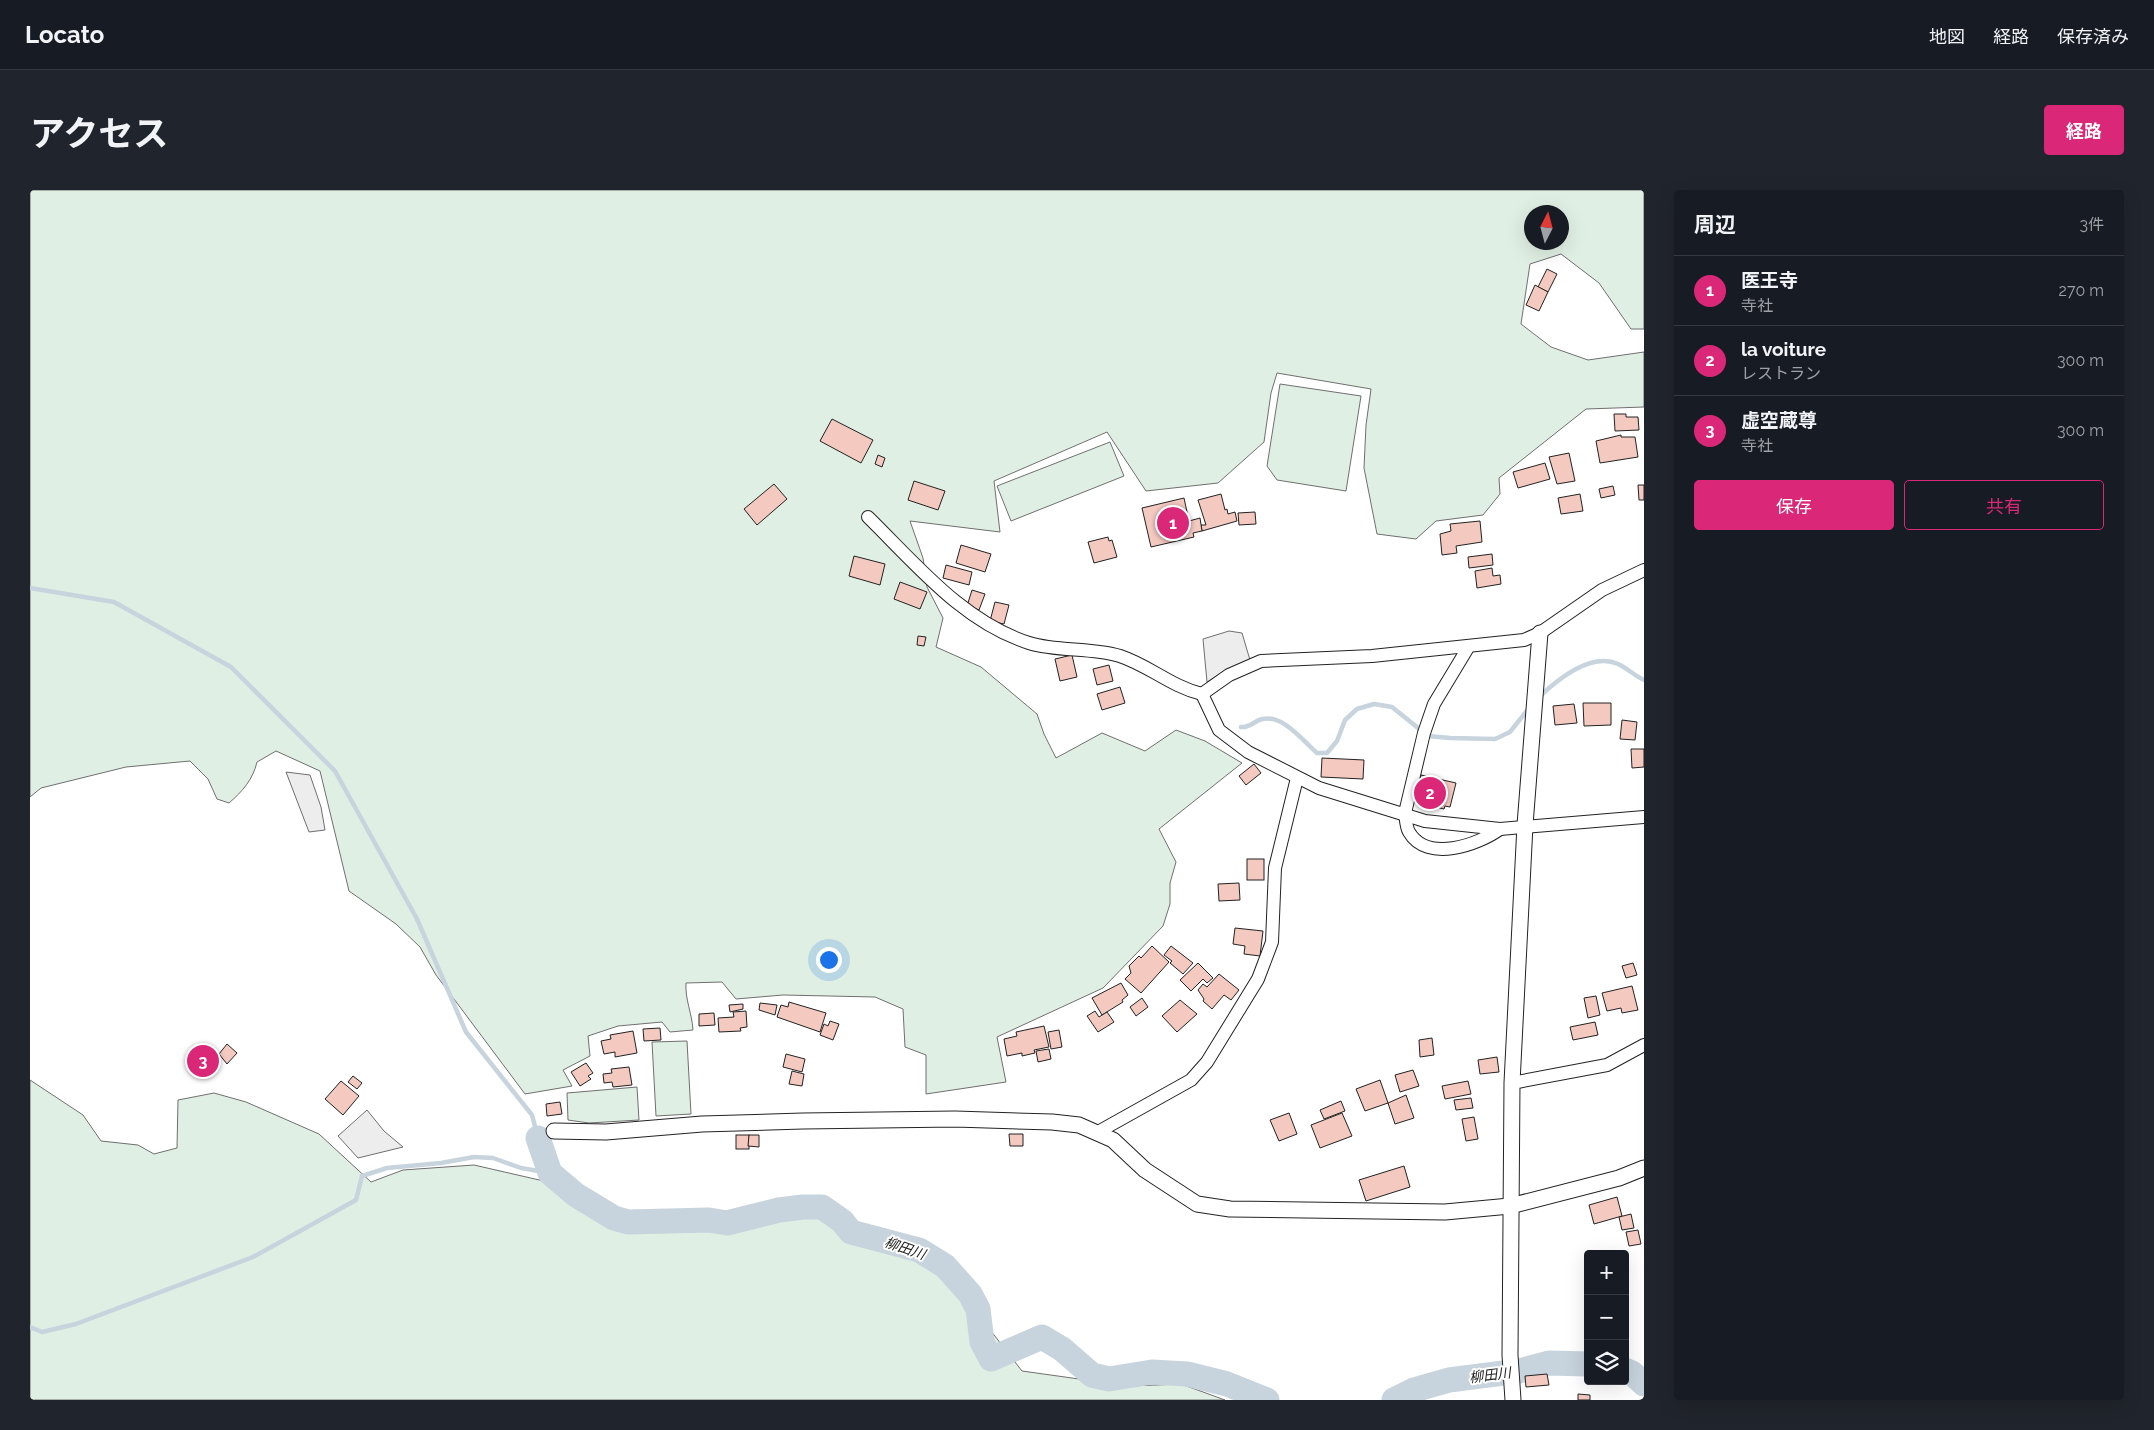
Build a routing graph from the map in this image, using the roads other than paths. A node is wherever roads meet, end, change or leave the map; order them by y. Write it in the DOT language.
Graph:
graph roads {
  1 [pos="868,517"];
  2 [pos="1644,570"];
  3 [pos="1540,633"];
  4 [pos="1469,646"];
  5 [pos="1202,694"];
  6 [pos="1297,778"];
  7 [pos="1405,813"];
  8 [pos="1644,816"];
  9 [pos="1525,825"];
  10 [pos="1500,829"];
  11 [pos="1644,1045"];
  12 [pos="1512,1083"];
  13 [pos="554,1131"];
  14 [pos="1098,1132"];
  15 [pos="1644,1168"];
  16 [pos="1510,1206"];
  17 [pos="1512,1400"];
  1 -- 5 [label="street"];
  2 -- 3 [label="street"];
  3 -- 4 [label="street"];
  3 -- 9 [label="street"];
  4 -- 5 [label="street"];
  4 -- 7 [label="street"];
  5 -- 6 [label="street"];
  6 -- 7 [label="street"];
  6 -- 14 [label="street"];
  7 -- 10 [label="street"];
  7 -- 10 [label="street"];
  8 -- 9 [label="street"];
  9 -- 10 [label="street"];
  9 -- 12 [label="street"];
  11 -- 12 [label="street"];
  12 -- 16 [label="street"];
  13 -- 14 [label="street"];
  14 -- 16 [label="street"];
  15 -- 16 [label="street"];
  16 -- 17 [label="street"];
}
